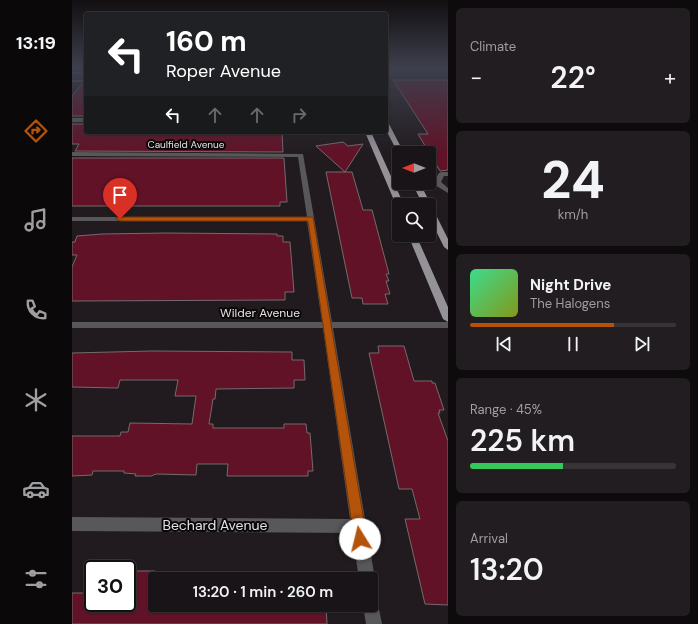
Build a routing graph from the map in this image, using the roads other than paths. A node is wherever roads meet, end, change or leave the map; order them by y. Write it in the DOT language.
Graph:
graph roads {
  1 [pos="72,120"];
  2 [pos="84,120"];
  3 [pos="388,128"];
  4 [pos="369,134"];
  5 [pos="397,146"];
  6 [pos="72,154"];
  7 [pos="448,174"];
  8 [pos="437,183"];
  9 [pos="448,191"];
  10 [pos="397,198"];
  11 [pos="72,219"];
  12 [pos="311,219"];
  13 [pos="436,224"];
  14 [pos="415,242"];
  15 [pos="448,247"];
  16 [pos="448,319"];
  17 [pos="72,325"];
  18 [pos="448,325"];
  19 [pos="327,326"];
  20 [pos="72,524"];
  21 [pos="358,526"];
  22 [pos="366,572"];
  23 [pos="372,612"];
  24 [pos="374,624"];
  1 -- 2 [label="street"];
  3 -- 5 [label="main road"];
  4 -- 10 [label="main road"];
  6 -- 12 [label="street, Caulfield Avenue"];
  7 -- 8 [label="street"];
  8 -- 9 [label="street"];
  11 -- 12 [label="street"];
  12 -- 19 [label="street"];
  13 -- 15 [label="main road"];
  14 -- 16 [label="main road"];
  17 -- 19 [label="street, Wilder Avenue"];
  18 -- 19 [label="street, Wilder Avenue"];
  19 -- 21 [label="street"];
  20 -- 21 [label="street, Bechard Avenue"];
  21 -- 22 [label="street"];
  23 -- 24 [label="street"];
}
